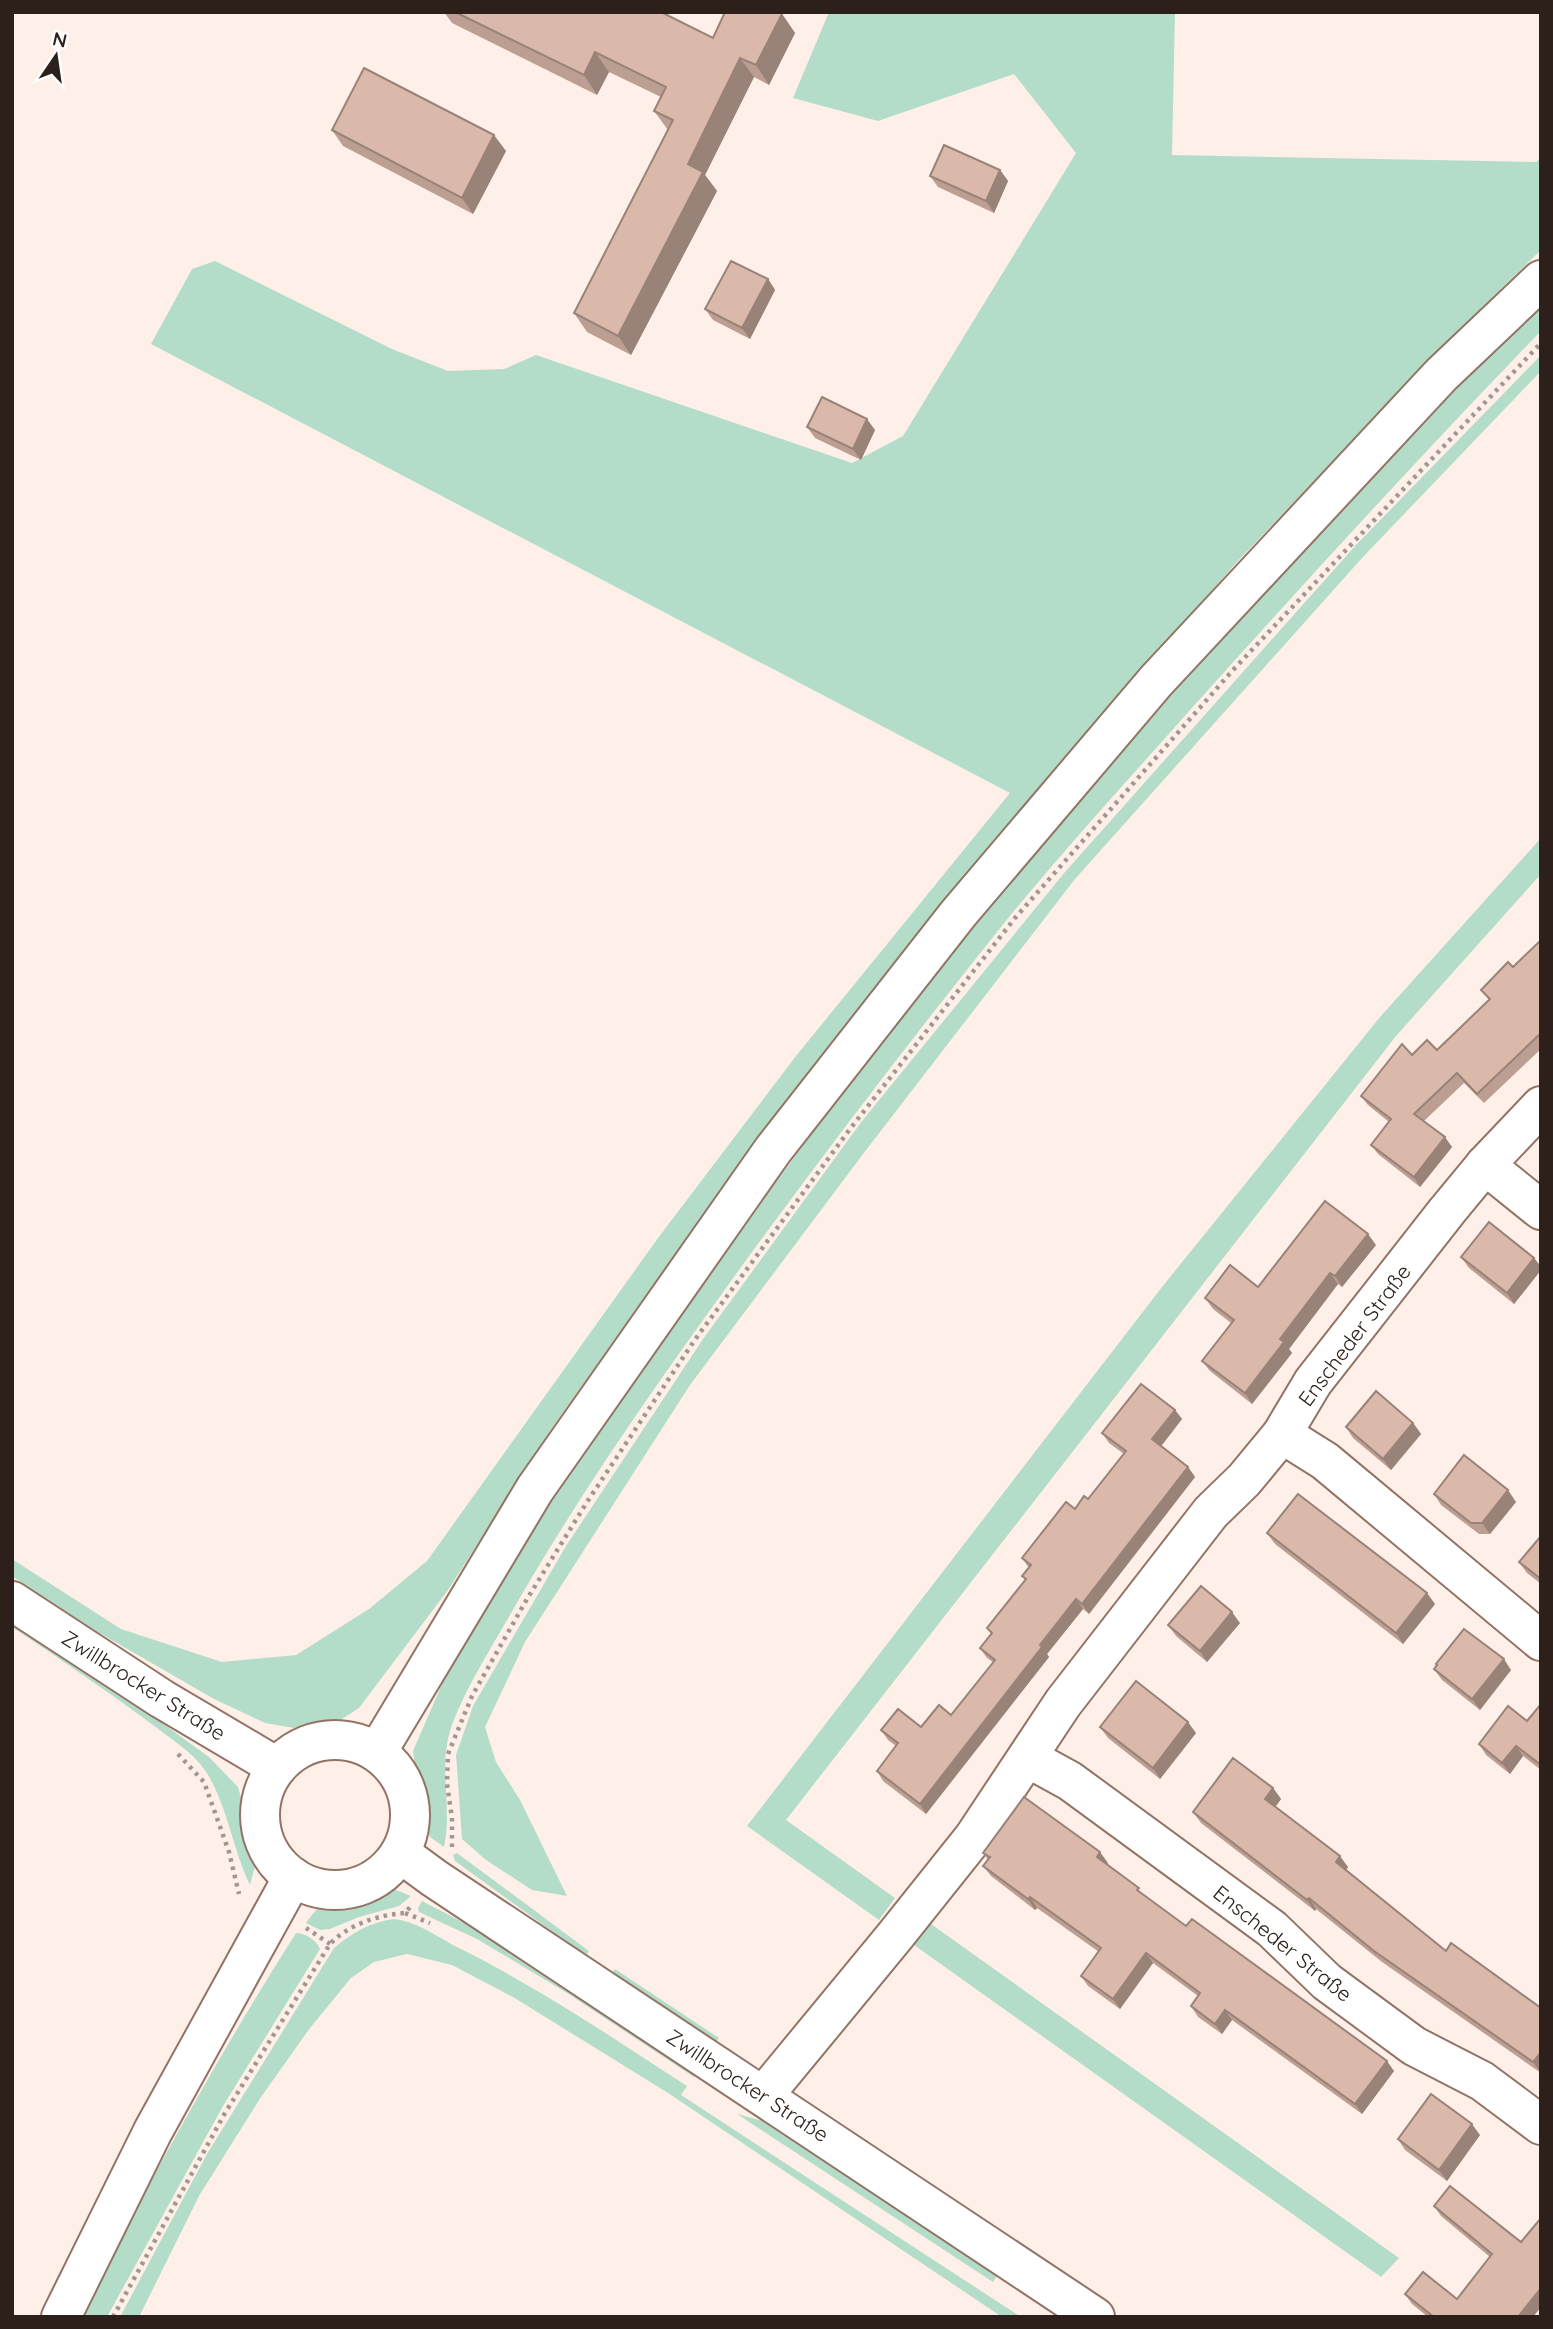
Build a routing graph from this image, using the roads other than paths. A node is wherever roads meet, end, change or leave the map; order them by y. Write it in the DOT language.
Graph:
graph roads {
  1 [pos="1541,280"];
  2 [pos="1541,1106"];
  3 [pos="1485,1166"];
  4 [pos="1541,1210"];
  5 [pos="1282,1434"];
  6 [pos="12,1601"];
  7 [pos="1541,1641"];
  8 [pos="377,1752"];
  9 [pos="1028,1758"];
  10 [pos="277,1767"];
  11 [pos="400,1853"];
  12 [pos="293,1877"];
  13 [pos="764,2095"];
  14 [pos="1541,2125"];
  15 [pos="61,2317"];
  16 [pos="1095,2317"];
  1 -- 8 [label="main road"];
  2 -- 3 [label="main road, Enscheder Straße"];
  3 -- 4 [label="main road"];
  3 -- 5 [label="main road, Enscheder Straße"];
  5 -- 7 [label="main road"];
  5 -- 9 [label="main road, Enscheder Straße"];
  6 -- 10 [label="main road, Zwillbrocker Straße"];
  8 -- 10 [label="main road"];
  8 -- 11 [label="main road"];
  9 -- 13 [label="main road, Enscheder Straße"];
  9 -- 14 [label="main road, Enscheder Straße"];
  10 -- 12 [label="main road"];
  11 -- 12 [label="main road"];
  11 -- 13 [label="main road, Zwillbrocker Straße"];
  12 -- 15 [label="main road"];
  13 -- 16 [label="main road, Zwillbrocker Straße"];
}
